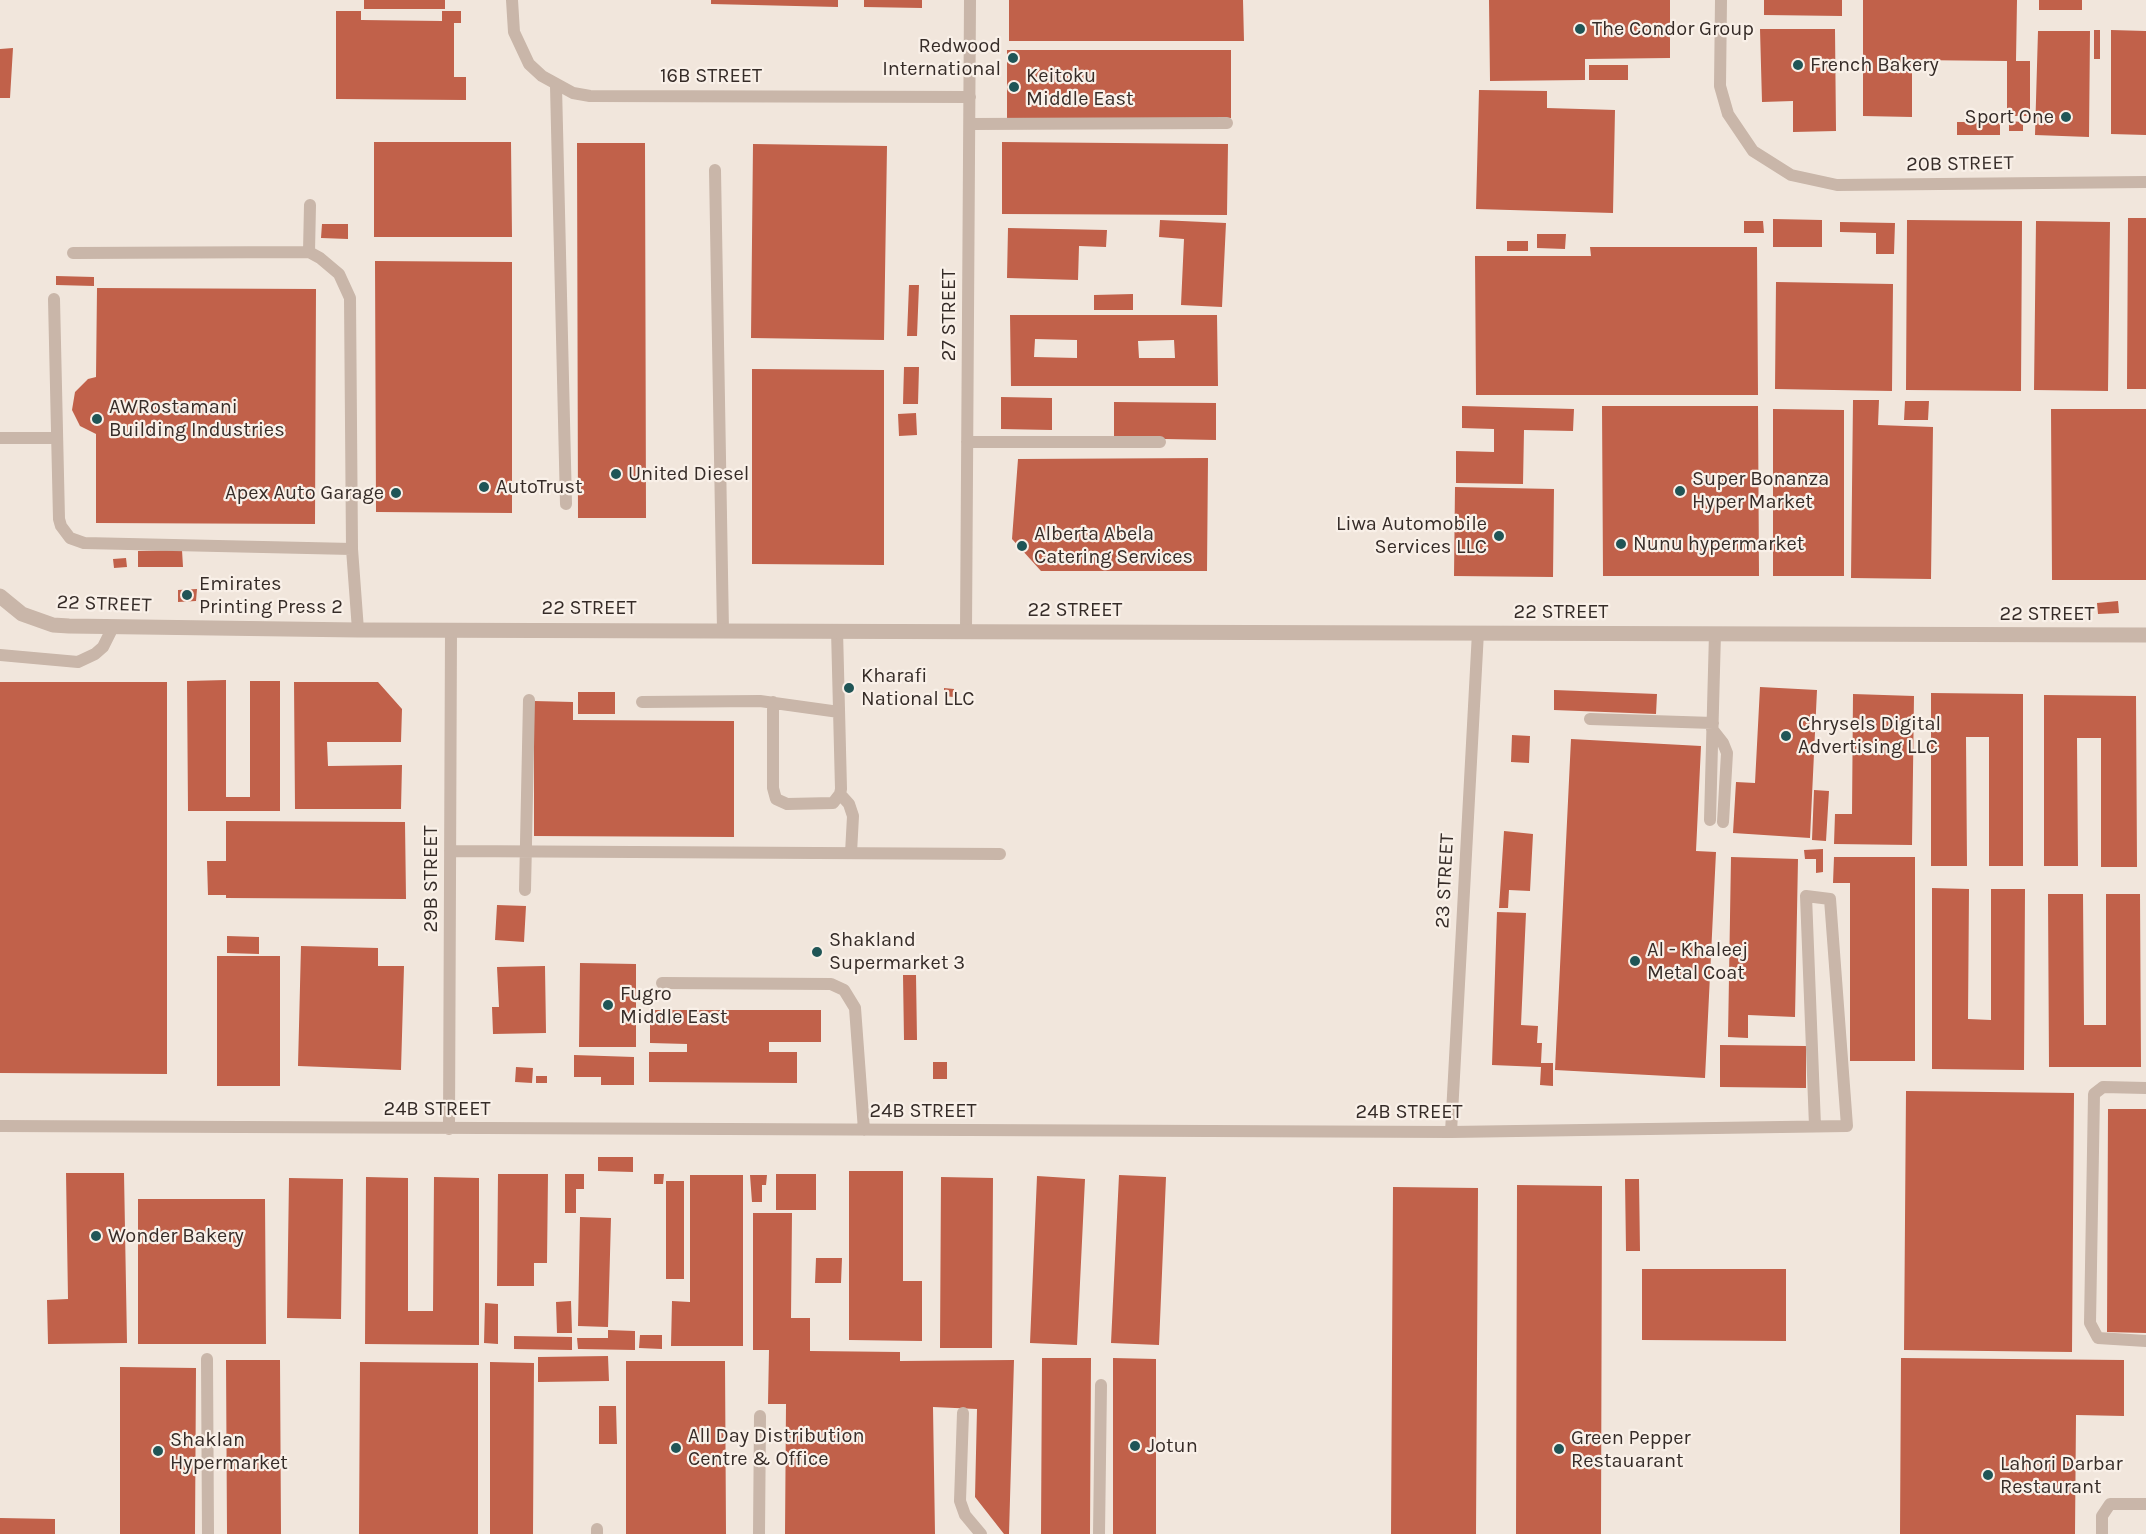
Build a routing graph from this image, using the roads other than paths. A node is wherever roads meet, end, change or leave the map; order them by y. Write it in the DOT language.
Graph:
graph roads {
  1 [pos="512,0"];
  2 [pos="970,0"];
  3 [pos="1721,0"];
  4 [pos="556,86"];
  5 [pos="970,97"];
  6 [pos="1227,123"];
  7 [pos="970,124"];
  8 [pos="715,170"];
  9 [pos="2146,182"];
  10 [pos="310,205"];
  11 [pos="309,252"];
  12 [pos="73,253"];
  13 [pos="54,299"];
  14 [pos="0,438"];
  15 [pos="55,438"];
  16 [pos="967,442"];
  17 [pos="1160,442"];
  18 [pos="566,504"];
  19 [pos="352,549"];
  20 [pos="4,601"];
  21 [pos="113,627"];
  22 [pos="451,628"];
  23 [pos="358,630"];
  24 [pos="723,630"];
  25 [pos="837,630"];
  26 [pos="966,631"];
  27 [pos="1478,632"];
  28 [pos="1716,633"];
  29 [pos="2146,635"];
  30 [pos="0,656"];
  31 [pos="529,700"];
  32 [pos="642,702"];
  33 [pos="773,702"];
  34 [pos="839,712"];
  35 [pos="1590,719"];
  36 [pos="1713,726"];
  37 [pos="840,794"];
  38 [pos="1710,820"];
  39 [pos="1723,822"];
  40 [pos="450,851"];
  41 [pos="526,851"];
  42 [pos="851,853"];
  43 [pos="1000,855"];
  44 [pos="525,890"];
  45 [pos="662,983"];
  46 [pos="2146,1088"];
  47 [pos="0,1126"];
  48 [pos="1815,1126"];
  49 [pos="450,1129"];
  50 [pos="864,1130"];
  51 [pos="1451,1132"];
  52 [pos="2146,1341"];
  53 [pos="207,1359"];
  54 [pos="1101,1385"];
  55 [pos="963,1413"];
  56 [pos="760,1416"];
  57 [pos="2146,1504"];
  58 [pos="208,1534"];
  59 [pos="759,1534"];
  60 [pos="981,1534"];
  61 [pos="1099,1534"];
  62 [pos="2102,1534"];
  1 -- 4 [label="lane, 16B STREET"];
  2 -- 5 [label="lane, 27 STREET"];
  3 -- 9 [label="lane, 20B STREET"];
  4 -- 5 [label="lane, 16B STREET"];
  4 -- 18 [label="lane"];
  5 -- 7 [label="lane, 27 STREET"];
  6 -- 7 [label="lane"];
  7 -- 16 [label="lane, 27 STREET"];
  8 -- 24 [label="lane"];
  10 -- 11 [label="lane"];
  11 -- 12 [label="lane"];
  11 -- 19 [label="lane"];
  13 -- 15 [label="lane"];
  14 -- 15 [label="lane"];
  15 -- 19 [label="lane"];
  16 -- 17 [label="lane"];
  16 -- 26 [label="lane, 27 STREET"];
  19 -- 23 [label="lane"];
  20 -- 21 [label="street, 22 STREET"];
  21 -- 23 [label="street, 22 STREET"];
  21 -- 30 [label="lane"];
  22 -- 23 [label="street, 22 STREET"];
  22 -- 24 [label="street, 22 STREET"];
  22 -- 40 [label="lane, 29B STREET"];
  24 -- 25 [label="street, 22 STREET"];
  25 -- 26 [label="street, 22 STREET"];
  25 -- 34 [label="lane"];
  26 -- 27 [label="street, 22 STREET"];
  27 -- 28 [label="street, 22 STREET"];
  27 -- 51 [label="lane, 23 STREET"];
  28 -- 29 [label="street, 22 STREET"];
  28 -- 36 [label="lane"];
  31 -- 41 [label="lane"];
  32 -- 33 [label="lane"];
  33 -- 34 [label="lane"];
  33 -- 37 [label="lane"];
  34 -- 37 [label="lane"];
  35 -- 36 [label="lane"];
  36 -- 38 [label="lane"];
  36 -- 39 [label="lane"];
  37 -- 42 [label="lane"];
  40 -- 41 [label="lane"];
  40 -- 49 [label="lane, 29B STREET"];
  41 -- 42 [label="lane"];
  41 -- 44 [label="lane"];
  42 -- 43 [label="lane"];
  45 -- 50 [label="lane"];
  46 -- 52 [label="lane"];
  47 -- 49 [label="lane, 24B STREET"];
  48 -- 48 [label="lane, 24B STREET"];
  48 -- 51 [label="lane, 24B STREET"];
  49 -- 50 [label="lane, 24B STREET"];
  50 -- 51 [label="lane, 24B STREET"];
  53 -- 58 [label="lane"];
  54 -- 61 [label="lane"];
  55 -- 60 [label="lane"];
  56 -- 59 [label="lane"];
  57 -- 62 [label="lane"];
}
